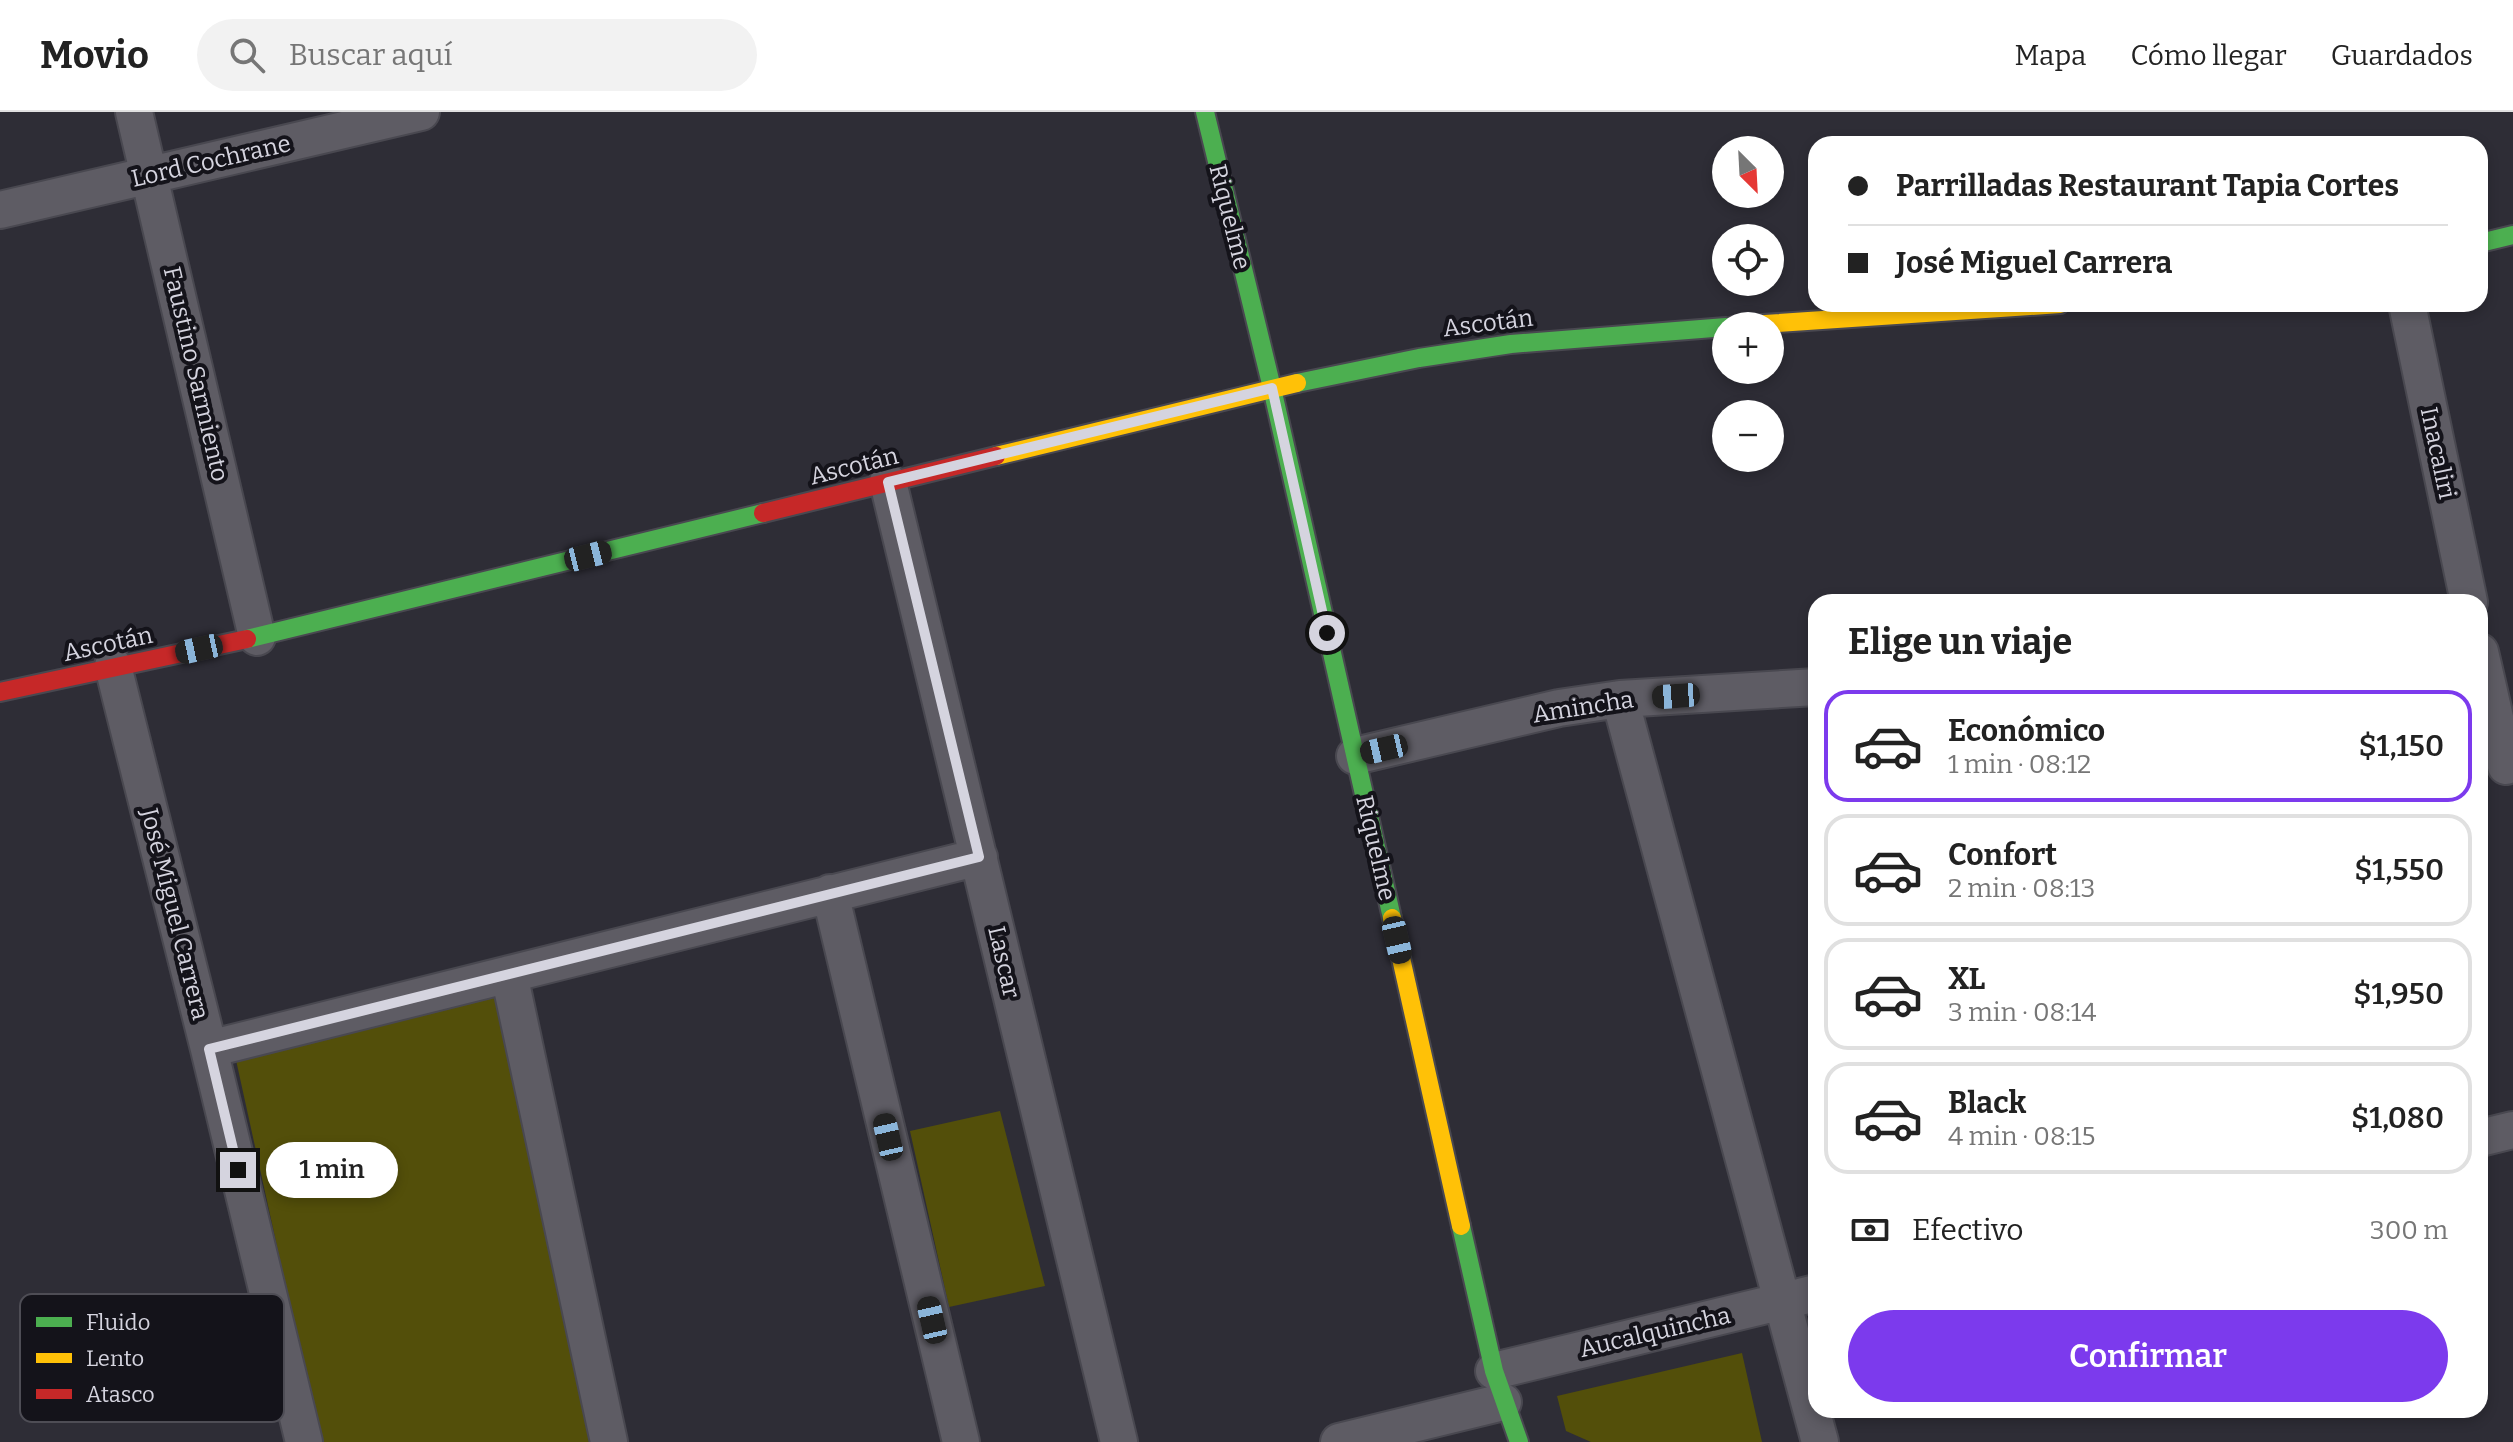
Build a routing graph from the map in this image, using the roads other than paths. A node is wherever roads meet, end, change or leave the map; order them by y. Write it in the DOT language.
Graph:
graph roads {
  1 [pos="134,112"];
  2 [pos="421,112"];
  3 [pos="1205,112"];
  4 [pos="149,175"];
  5 [pos="0,210"];
  6 [pos="2513,235"];
  7 [pos="2488,241"];
  8 [pos="1941,312"];
  9 [pos="2409,312"];
  10 [pos="1784,323"];
  11 [pos="1712,328"];
  12 [pos="1272,388"];
  13 [pos="888,482"];
  14 [pos="2467,594"];
  15 [pos="257,637"];
  16 [pos="113,666"];
  17 [pos="1808,687"];
  18 [pos="0,692"];
  19 [pos="2488,698"];
  20 [pos="1620,699"];
  21 [pos="1355,756"];
  22 [pos="2500,768"];
  23 [pos="979,857"];
  24 [pos="830,893"];
  25 [pos="509,974"];
  26 [pos="209,1049"];
  27 [pos="2513,1130"];
  28 [pos="2488,1136"];
  29 [pos="268,1294"];
  30 [pos="1808,1295"];
  31 [pos="1781,1302"];
  32 [pos="284,1359"];
  33 [pos="1498,1386"];
  34 [pos="1808,1399"];
  35 [pos="1813,1418"];
  36 [pos="304,1442"];
  37 [pos="609,1442"];
  38 [pos="961,1442"];
  39 [pos="1119,1442"];
  40 [pos="1339,1442"];
  41 [pos="1519,1442"];
  42 [pos="1820,1442"];
  1 -- 4 [label="street, Faustino Sarmiento"];
  2 -- 4 [label="street, Lord Cochrane"];
  3 -- 12 [label="street, Riquelme"];
  4 -- 5 [label="street, Lord Cochrane"];
  4 -- 15 [label="street, Faustino Sarmiento"];
  6 -- 7 [label="street"];
  8 -- 10 [label="street"];
  9 -- 14 [label="street, Inacaliri"];
  11 -- 12 [label="street, Ascotán"];
  12 -- 13 [label="street, Ascotán"];
  12 -- 21 [label="street, Riquelme"];
  13 -- 15 [label="street, Ascotán"];
  13 -- 23 [label="street, Lascar"];
  15 -- 16 [label="street, Ascotán"];
  16 -- 18 [label="street, Ascotán"];
  16 -- 26 [label="street, José Miguel Carrera"];
  17 -- 20 [label="street, Amincha"];
  19 -- 22 [label="street"];
  20 -- 21 [label="street, Amincha"];
  20 -- 31 [label="street"];
  21 -- 33 [label="street, Riquelme"];
  23 -- 24 [label="street"];
  23 -- 39 [label="street, Lascar"];
  24 -- 25 [label="street"];
  24 -- 38 [label="street"];
  25 -- 26 [label="street"];
  25 -- 37 [label="street"];
  26 -- 29 [label="street, José Miguel Carrera"];
  27 -- 28 [label="street"];
  30 -- 31 [label="street, Aucalquincha"];
  31 -- 33 [label="street, Aucalquincha"];
  31 -- 34 [label="street"];
  32 -- 36 [label="street, José Miguel Carrera"];
  33 -- 40 [label="street, Aucalquincha"];
  33 -- 41 [label="street, Riquelme"];
  35 -- 42 [label="street"];
}
